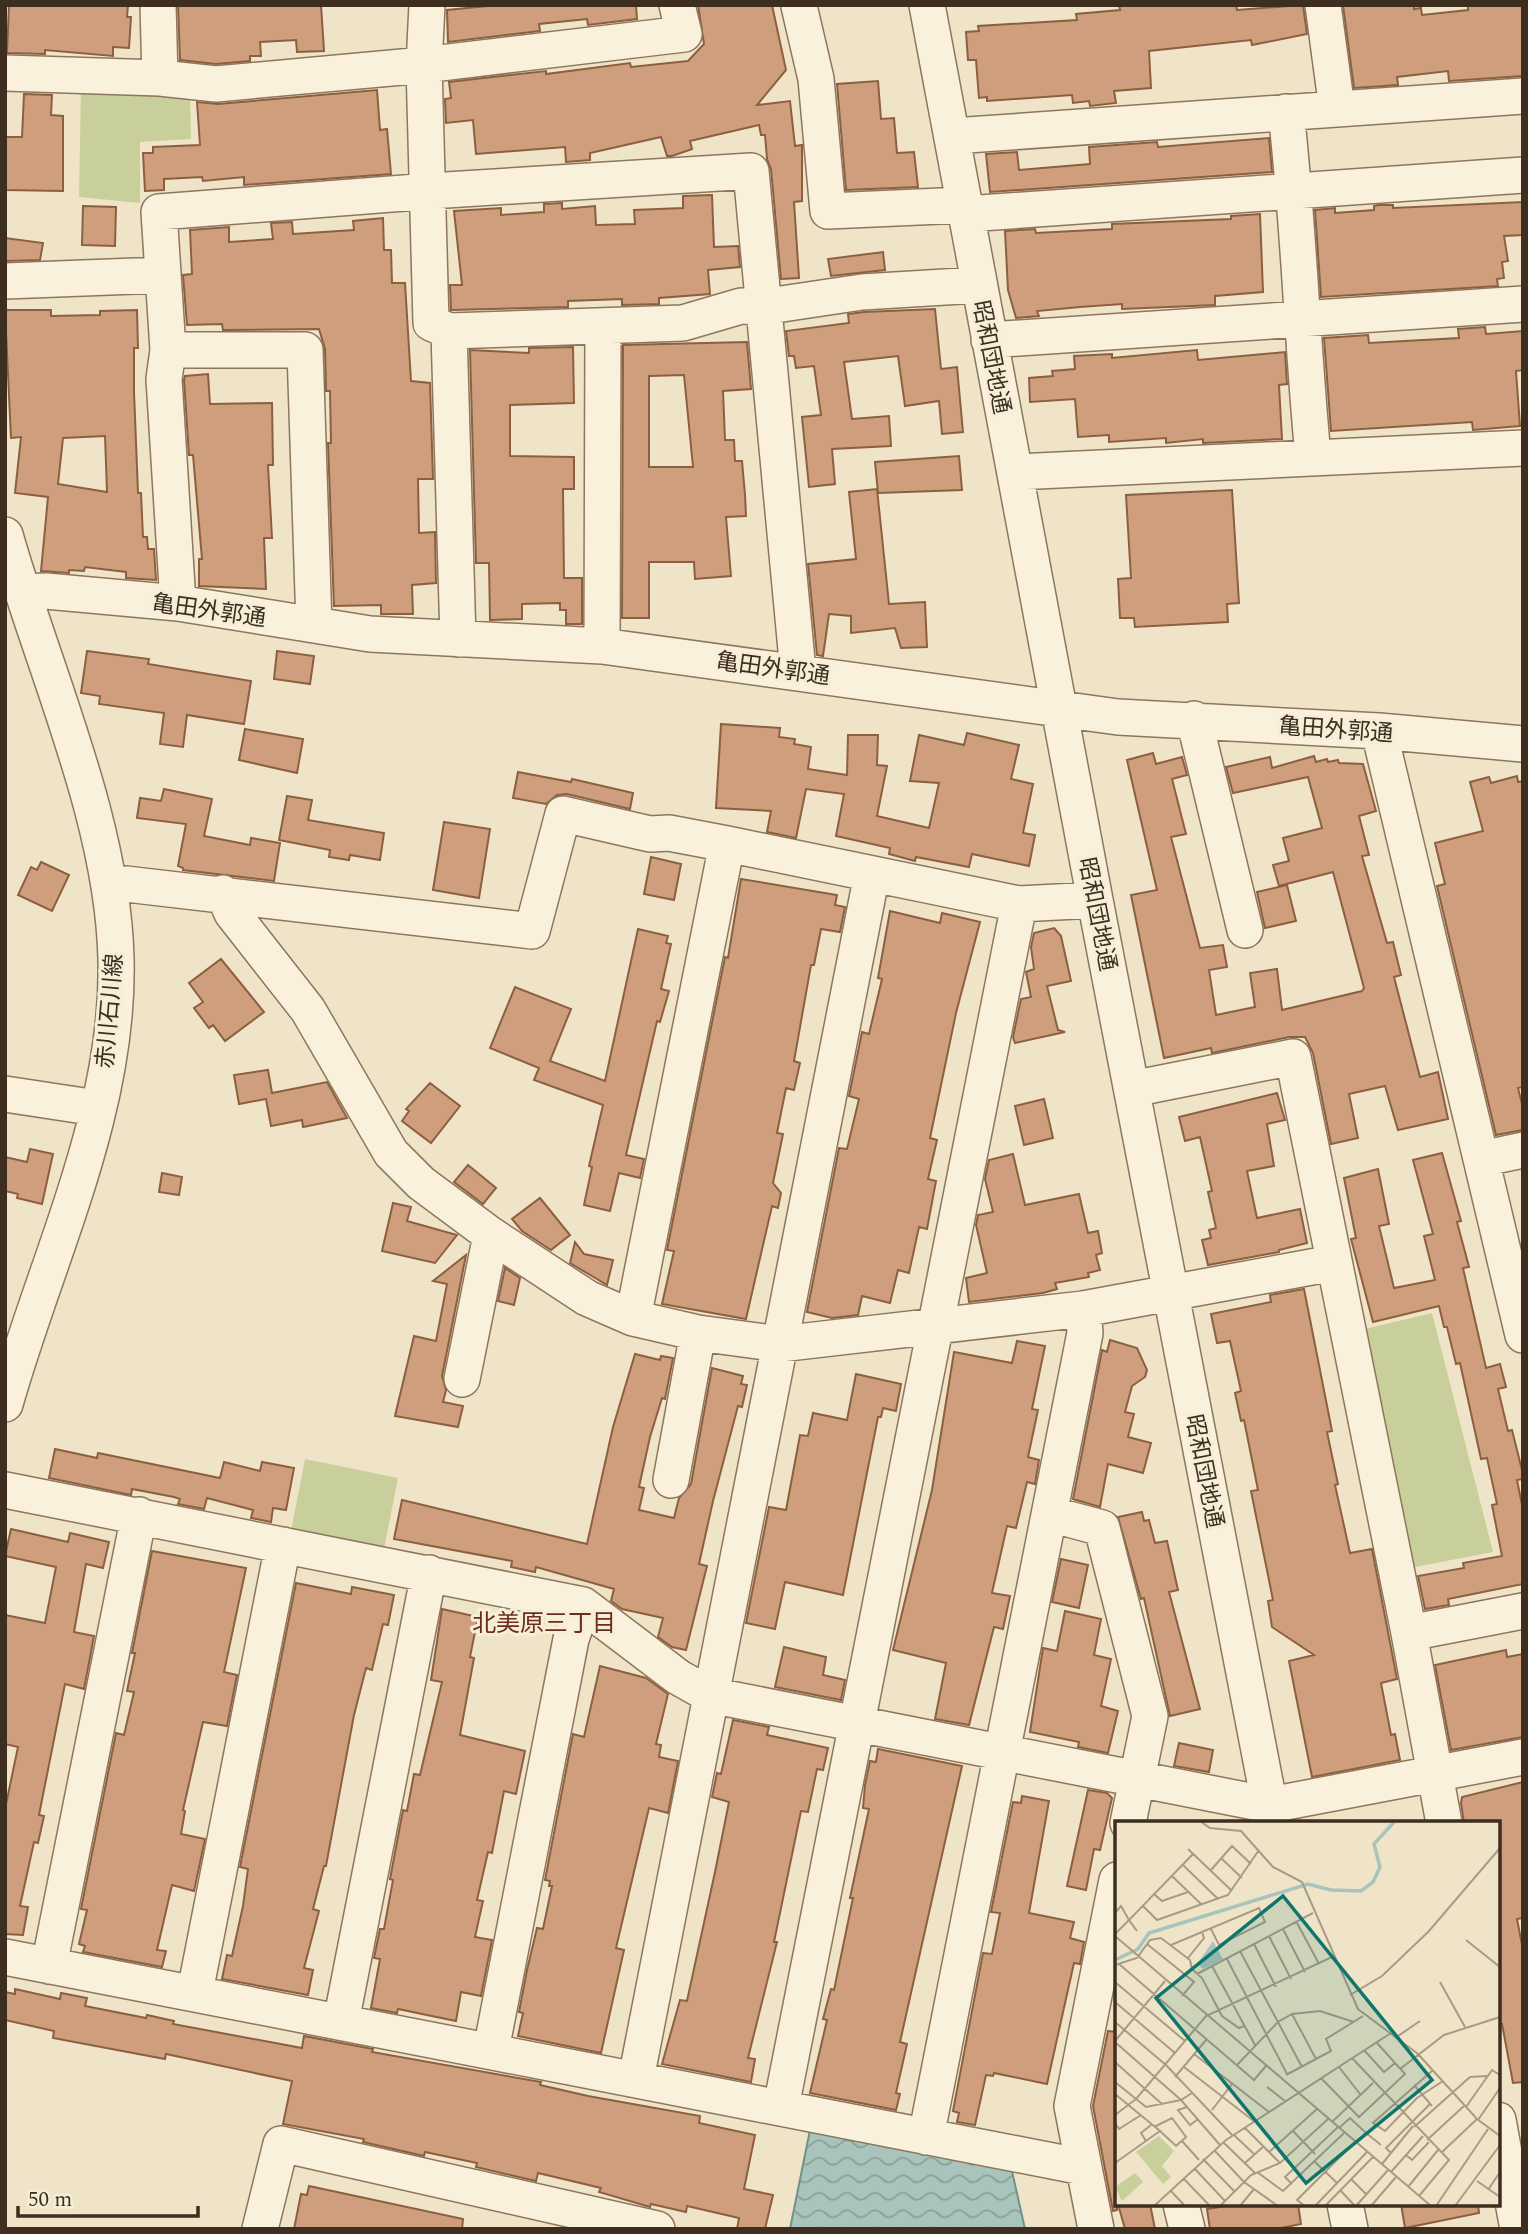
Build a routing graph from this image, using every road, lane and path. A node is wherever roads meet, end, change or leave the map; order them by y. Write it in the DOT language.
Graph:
graph roads {
  1 [pos="158,5"];
  2 [pos="427,5"];
  3 [pos="677,5"];
  4 [pos="1323,5"];
  5 [pos="802,6"];
  6 [pos="932,6"];
  7 [pos="424,65"];
  8 [pos="5,73"];
  9 [pos="160,78"];
  10 [pos="1523,96"];
  11 [pos="1337,109"];
  12 [pos="1286,112"];
  13 [pos="953,136"];
  14 [pos="1523,175"];
  15 [pos="430,191"];
  16 [pos="1295,191"];
  17 [pos="965,209"];
  18 [pos="162,275"];
  19 [pos="5,281"];
  20 [pos="978,285"];
  21 [pos="1523,304"];
  22 [pos="762,307"];
  23 [pos="1301,319"];
  24 [pos="603,327"];
  25 [pos="449,331"];
  26 [pos="989,340"];
  27 [pos="169,350"];
  28 [pos="1523,448"];
  29 [pos="1313,456"];
  30 [pos="1016,472"];
  31 [pos="5,535"];
  32 [pos="23,592"];
  33 [pos="178,603"];
  34 [pos="314,625"];
  35 [pos="458,639"];
  36 [pos="602,646"];
  37 [pos="798,671"];
  38 [pos="1060,709"];
  39 [pos="1194,719"];
  40 [pos="1379,732"];
  41 [pos="1523,744"];
  42 [pos="727,844"];
  43 [pos="872,874"];
  44 [pos="126,884"];
  45 [pos="223,893"];
  46 [pos="1095,900"];
  47 [pos="1019,904"];
  48 [pos="1245,930"];
  49 [pos="1132,1089"];
  50 [pos="5,1094"];
  51 [pos="97,1108"];
  52 [pos="1523,1150"];
  53 [pos="1481,1160"];
  54 [pos="491,1235"];
  55 [pos="1333,1263"];
  56 [pos="1172,1294"];
  57 [pos="1083,1309"];
  58 [pos="633,1318"];
  59 [pos="934,1326"];
  60 [pos="698,1333"];
  61 [pos="1523,1335"];
  62 [pos="780,1344"];
  63 [pos="462,1379"];
  64 [pos="5,1404"];
  65 [pos="670,1480"];
  66 [pos="5,1490"];
  67 [pos="1049,1514"];
  68 [pos="139,1515"];
  69 [pos="283,1545"];
  70 [pos="429,1573"];
  71 [pos="583,1605"];
  72 [pos="1523,1611"];
  73 [pos="1409,1633"];
  74 [pos="710,1695"];
  75 [pos="856,1724"];
  76 [pos="1002,1754"];
  77 [pos="1523,1757"];
  78 [pos="1434,1772"];
  79 [pos="1136,1781"];
  80 [pos="1272,1814"];
  81 [pos="1128,1821"];
  82 [pos="1444,1821"];
  83 [pos="1115,1890"];
  84 [pos="5,1957"];
  85 [pos="49,1966"];
  86 [pos="195,1992"];
  87 [pos="341,2022"];
  88 [pos="491,2050"];
  89 [pos="636,2079"];
  90 [pos="781,2107"];
  91 [pos="1500,2131"];
  92 [pos="926,2137"];
  93 [pos="1083,2167"];
  94 [pos="1181,2206"];
  95 [pos="1345,2206"];
  96 [pos="260,2229"];
  97 [pos="657,2229"];
  98 [pos="1096,2229"];
  99 [pos="1186,2229"];
  100 [pos="1350,2229"];
  101 [pos="1518,2229"];
  1 -- 9 [label="street"];
  2 -- 7 [label="street"];
  3 -- 7 [label="street"];
  4 -- 11 [label="street"];
  5 -- 17 [label="street"];
  6 -- 13 [label="street, 昭和団地通"];
  7 -- 9 [label="street"];
  7 -- 15 [label="street"];
  8 -- 9 [label="street"];
  10 -- 11 [label="street"];
  11 -- 12 [label="street"];
  12 -- 13 [label="street"];
  12 -- 16 [label="street"];
  13 -- 17 [label="street, 昭和団地通"];
  14 -- 16 [label="street"];
  15 -- 18 [label="street"];
  15 -- 22 [label="street"];
  15 -- 25 [label="street"];
  16 -- 17 [label="street"];
  16 -- 23 [label="street"];
  17 -- 20 [label="street, 昭和団地通"];
  18 -- 19 [label="street"];
  18 -- 27 [label="street"];
  20 -- 22 [label="street"];
  20 -- 26 [label="street, 昭和団地通"];
  21 -- 23 [label="street"];
  22 -- 24 [label="street"];
  22 -- 37 [label="street"];
  23 -- 26 [label="street"];
  23 -- 29 [label="street"];
  24 -- 25 [label="street"];
  24 -- 36 [label="street"];
  25 -- 35 [label="street"];
  26 -- 30 [label="street, 昭和団地通"];
  27 -- 33 [label="street"];
  27 -- 34 [label="street"];
  28 -- 29 [label="street"];
  29 -- 30 [label="street"];
  30 -- 38 [label="street, 昭和団地通"];
  31 -- 32 [label="street, 赤川石川線"];
  32 -- 33 [label="street, 亀田外郭通"];
  32 -- 51 [label="street, 赤川石川線"];
  33 -- 34 [label="street, 亀田外郭通"];
  34 -- 35 [label="street, 亀田外郭通"];
  35 -- 36 [label="street, 亀田外郭通"];
  36 -- 37 [label="street, 亀田外郭通"];
  37 -- 38 [label="street, 亀田外郭通"];
  38 -- 39 [label="street, 亀田外郭通"];
  38 -- 46 [label="street, 昭和団地通"];
  39 -- 40 [label="street, 亀田外郭通"];
  39 -- 48 [label="street"];
  40 -- 41 [label="street, 亀田外郭通"];
  40 -- 53 [label="street"];
  42 -- 43 [label="street"];
  42 -- 45 [label="street"];
  42 -- 58 [label="street"];
  43 -- 47 [label="street"];
  43 -- 62 [label="street"];
  44 -- 45 [label="street"];
  45 -- 54 [label="street"];
  46 -- 47 [label="street"];
  46 -- 49 [label="street, 昭和団地通"];
  47 -- 59 [label="street"];
  49 -- 55 [label="street"];
  49 -- 56 [label="street, 昭和団地通"];
  50 -- 51 [label="street"];
  51 -- 64 [label="street, 赤川石川線"];
  52 -- 53 [label="street"];
  53 -- 61 [label="street"];
  54 -- 58 [label="street"];
  54 -- 63 [label="street"];
  55 -- 56 [label="street"];
  55 -- 73 [label="street"];
  56 -- 57 [label="street"];
  56 -- 80 [label="street, 昭和団地通"];
  57 -- 59 [label="street"];
  57 -- 67 [label="street"];
  58 -- 60 [label="street"];
  59 -- 62 [label="street"];
  59 -- 75 [label="street"];
  60 -- 62 [label="street"];
  60 -- 65 [label="street"];
  62 -- 74 [label="street"];
  66 -- 68 [label="street"];
  67 -- 76 [label="street"];
  67 -- 79 [label="street"];
  68 -- 69 [label="street"];
  68 -- 85 [label="street"];
  69 -- 70 [label="street"];
  69 -- 86 [label="street"];
  70 -- 71 [label="street"];
  70 -- 87 [label="street"];
  71 -- 74 [label="street"];
  71 -- 88 [label="street"];
  72 -- 73 [label="street"];
  73 -- 78 [label="street"];
  74 -- 75 [label="street"];
  74 -- 89 [label="street"];
  75 -- 76 [label="street"];
  75 -- 90 [label="street"];
  76 -- 79 [label="street"];
  76 -- 92 [label="street"];
  77 -- 78 [label="street"];
  78 -- 80 [label="street"];
  78 -- 82 [label="street"];
  79 -- 80 [label="street"];
  79 -- 81 [label="street"];
  83 -- 93 [label="street"];
  84 -- 85 [label="street"];
  85 -- 86 [label="street"];
  86 -- 87 [label="street"];
  87 -- 88 [label="street"];
  88 -- 89 [label="street"];
  89 -- 90 [label="street"];
  90 -- 92 [label="street"];
  91 -- 101 [label="street"];
  92 -- 93 [label="street"];
  93 -- 98 [label="street"];
  94 -- 99 [label="street"];
  95 -- 100 [label="street"];
  96 -- 97 [label="street"];
}
